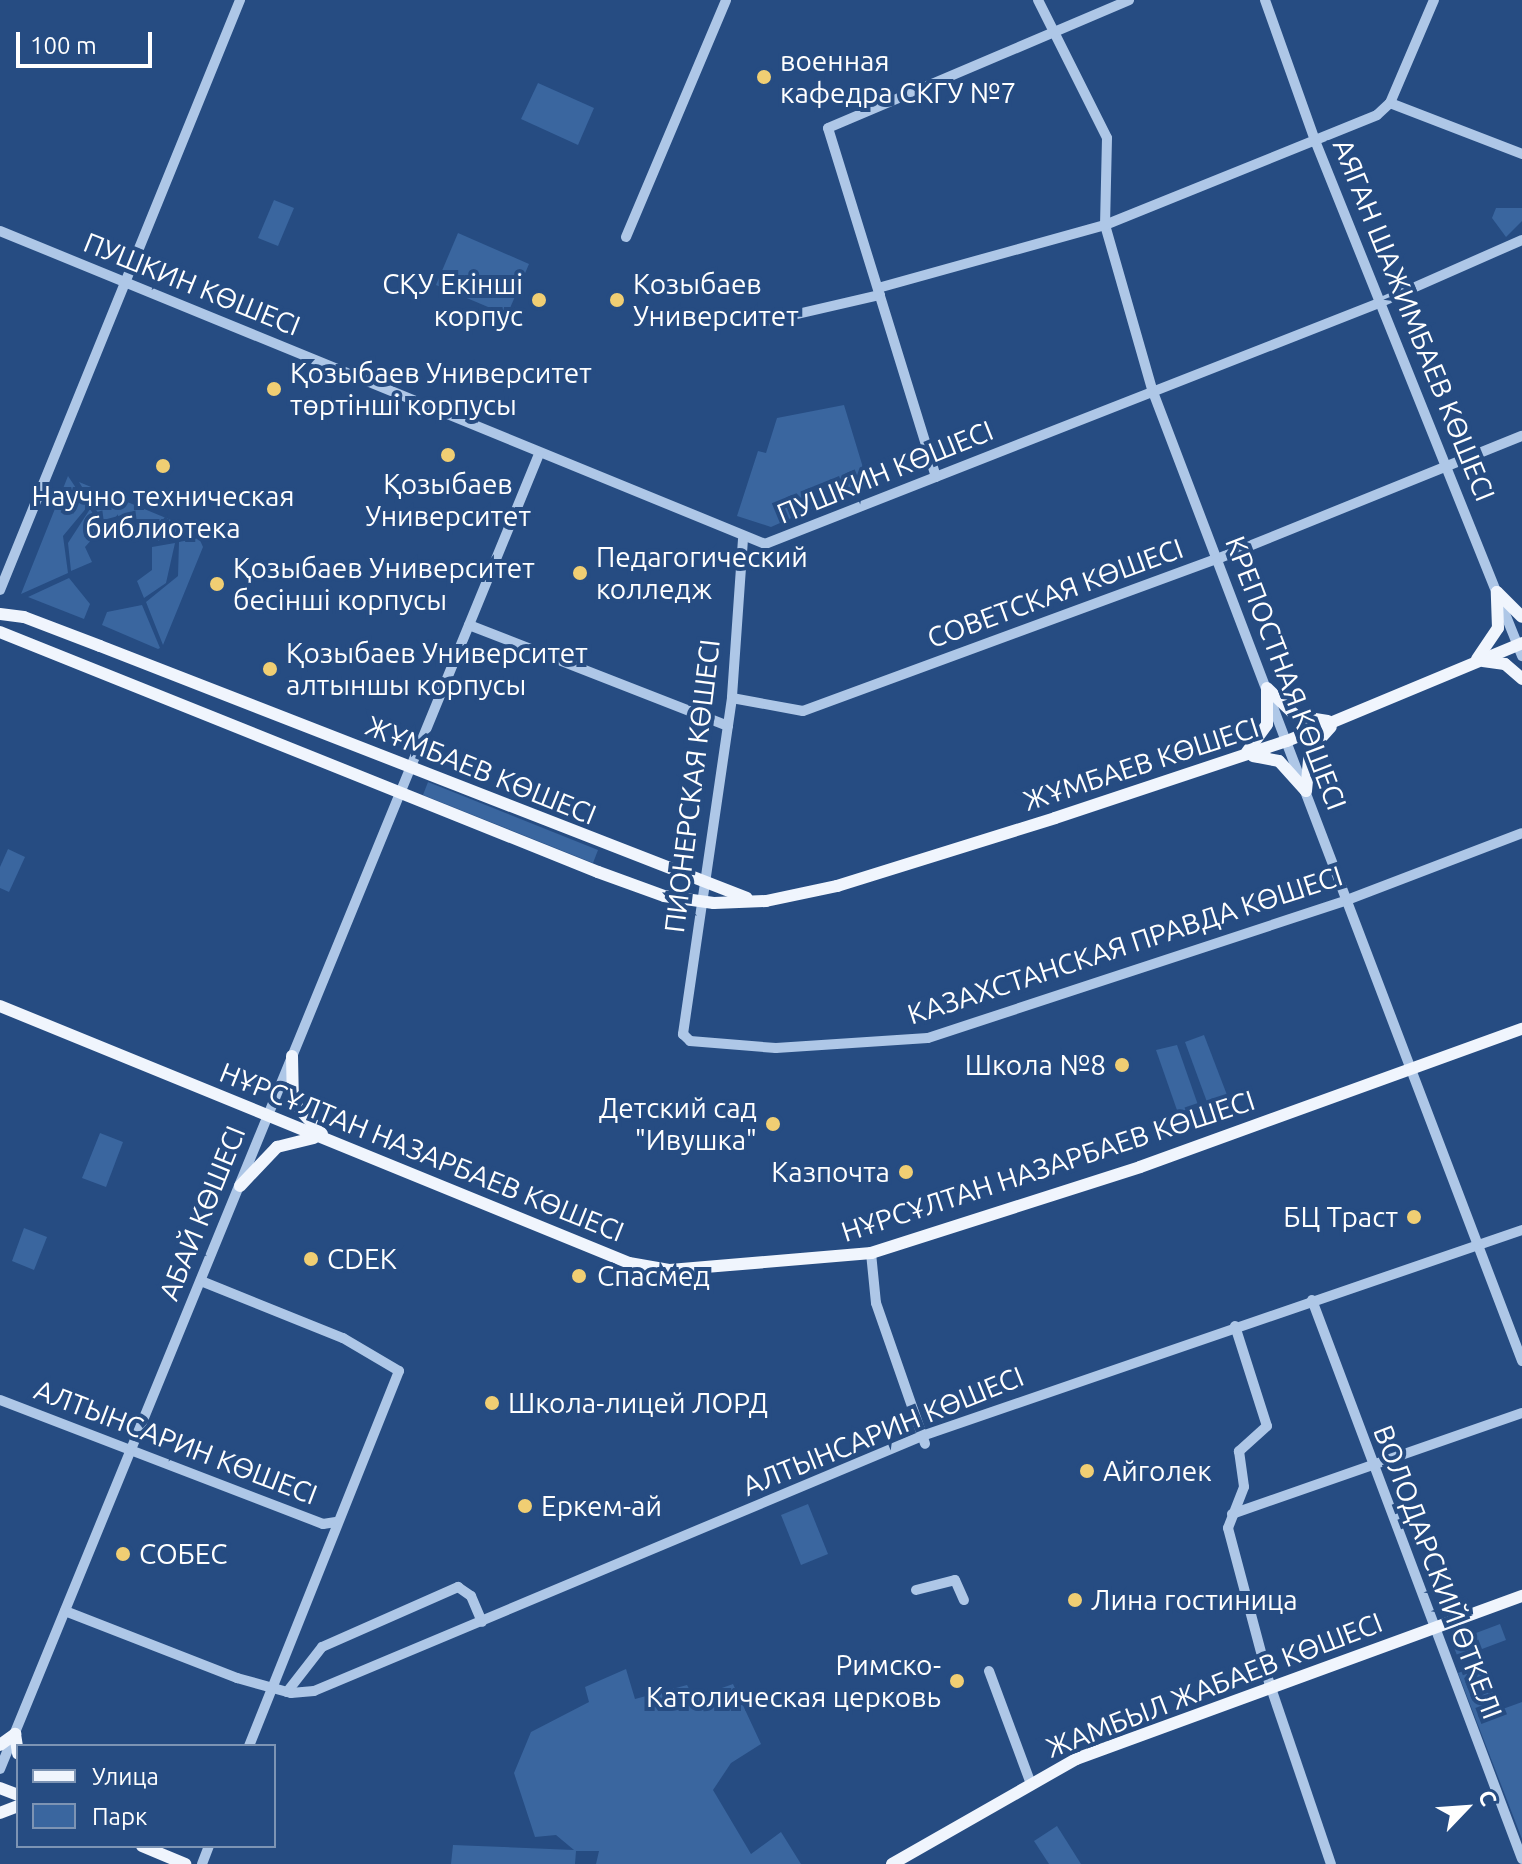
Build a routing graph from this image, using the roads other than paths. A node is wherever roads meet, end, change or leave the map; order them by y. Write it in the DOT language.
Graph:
graph roads {
  1 [pos="240,0"];
  2 [pos="726,0"];
  3 [pos="1038,0"];
  4 [pos="1129,0"];
  5 [pos="1265,0"];
  6 [pos="1434,0"];
  7 [pos="1052,33"];
  8 [pos="1390,103"];
  9 [pos="1316,143"];
  10 [pos="1522,154"];
  11 [pos="1105,225"];
  12 [pos="0,231"];
  13 [pos="626,237"];
  14 [pos="1522,240"];
  15 [pos="125,282"];
  16 [pos="879,291"];
  17 [pos="1379,303"];
  18 [pos="767,321"];
  19 [pos="1153,392"];
  20 [pos="1522,436"];
  21 [pos="539,454"];
  22 [pos="1448,466"];
  23 [pos="936,477"];
  24 [pos="743,539"];
  25 [pos="1217,559"];
  26 [pos="0,590"];
  27 [pos="1497,592"];
  28 [pos="0,614"];
  29 [pos="1522,617"];
  30 [pos="469,625"];
  31 [pos="0,632"];
  32 [pos="1521,648"];
  33 [pos="1472,664"];
  34 [pos="1522,679"];
  35 [pos="1267,688"];
  36 [pos="732,698"];
  37 [pos="1338,720"];
  38 [pos="728,726"];
  39 [pos="1287,741"];
  40 [pos="1242,756"];
  41 [pos="411,768"];
  42 [pos="1306,791"];
  43 [pos="400,793"];
  44 [pos="1522,833"];
  45 [pos="705,884"];
  46 [pos="1347,900"];
  47 [pos="766,901"];
  48 [pos="702,902"];
  49 [pos="0,1006"];
  50 [pos="1522,1029"];
  51 [pos="684,1039"];
  52 [pos="292,1056"];
  53 [pos="1411,1070"];
  54 [pos="267,1116"];
  55 [pos="338,1144"];
  56 [pos="240,1186"];
  57 [pos="1522,1230"];
  58 [pos="1479,1247"];
  59 [pos="871,1253"];
  60 [pos="201,1281"];
  61 [pos="1312,1300"];
  62 [pos="1235,1326"];
  63 [pos="1522,1361"];
  64 [pos="0,1400"];
  65 [pos="1522,1413"];
  66 [pos="923,1440"];
  67 [pos="132,1450"];
  68 [pos="1372,1466"];
  69 [pos="1232,1514"];
  70 [pos="336,1522"];
  71 [pos="916,1590"];
  72 [pos="1522,1596"];
  73 [pos="964,1600"];
  74 [pos="65,1611"];
  75 [pos="482,1622"];
  76 [pos="1431,1629"];
  77 [pos="989,1671"];
  78 [pos="1271,1686"];
  79 [pos="272,1688"];
  80 [pos="287,1692"];
  81 [pos="15,1734"];
  82 [pos="16,1744"];
  83 [pos="250,1744"];
  84 [pos="0,1745"];
  85 [pos="0,1769"];
  86 [pos="1030,1781"];
  87 [pos="147,1848"];
  88 [pos="1522,1859"];
  89 [pos="185,1864"];
  90 [pos="892,1864"];
  91 [pos="1331,1864"];
  1 -- 15 [label="street"];
  2 -- 13 [label="street"];
  3 -- 7 [label="street, КРЕПОСТНАЯ КӨШЕСІ"];
  4 -- 7 [label="street"];
  5 -- 9 [label="street, АЯГАН ШАЖИМБАЕВ КӨШЕСІ"];
  6 -- 8 [label="street"];
  7 -- 11 [label="street, КРЕПОСТНАЯ КӨШЕСІ"];
  7 -- 16 [label="street"];
  8 -- 9 [label="street"];
  8 -- 10 [label="street"];
  9 -- 11 [label="street"];
  9 -- 17 [label="street, АЯГАН ШАЖИМБАЕВ КӨШЕСІ"];
  11 -- 16 [label="street"];
  11 -- 19 [label="street, КРЕПОСТНАЯ КӨШЕСІ"];
  12 -- 15 [label="street, ПУШКИН КӨШЕСІ"];
  14 -- 17 [label="street, ПУШКИН КӨШЕСІ"];
  15 -- 21 [label="street, ПУШКИН КӨШЕСІ"];
  15 -- 26 [label="street"];
  16 -- 18 [label="street"];
  16 -- 23 [label="street"];
  17 -- 19 [label="street, ПУШКИН КӨШЕСІ"];
  17 -- 22 [label="street, АЯГАН ШАЖИМБАЕВ КӨШЕСІ"];
  19 -- 23 [label="street, ПУШКИН КӨШЕСІ"];
  19 -- 25 [label="street, КРЕПОСТНАЯ КӨШЕСІ"];
  20 -- 22 [label="street, СОВЕТСКАЯ КӨШЕСІ"];
  21 -- 24 [label="street, ПУШКИН КӨШЕСІ"];
  21 -- 30 [label="street, АБАЙ КӨШЕСІ"];
  22 -- 25 [label="street, СОВЕТСКАЯ КӨШЕСІ"];
  22 -- 27 [label="street, АЯГАН ШАЖИМБАЕВ КӨШЕСІ"];
  23 -- 24 [label="street, ПУШКИН КӨШЕСІ"];
  24 -- 36 [label="street, ПИОНЕРСКАЯ КӨШЕСІ"];
  25 -- 35 [label="street, КРЕПОСТНАЯ КӨШЕСІ"];
  25 -- 36 [label="street, СОВЕТСКАЯ КӨШЕСІ"];
  27 -- 29 [label="main road"];
  27 -- 32 [label="street, АЯГАН ШАЖИМБАЕВ КӨШЕСІ"];
  27 -- 33 [label="main road"];
  28 -- 41 [label="main road, ЖҰМБАЕВ КӨШЕСІ"];
  30 -- 38 [label="street"];
  30 -- 41 [label="street, АБАЙ КӨШЕСІ"];
  31 -- 43 [label="main road, ЖҰМБАЕВ КӨШЕСІ"];
  32 -- 33 [label="main road, ЖҰМБАЕВ КӨШЕСІ"];
  33 -- 34 [label="main road"];
  33 -- 37 [label="main road, ЖҰМБАЕВ КӨШЕСІ"];
  35 -- 37 [label="main road"];
  35 -- 39 [label="street, КРЕПОСТНАЯ КӨШЕСІ"];
  35 -- 40 [label="main road"];
  36 -- 38 [label="street, ПИОНЕРСКАЯ КӨШЕСІ"];
  37 -- 39 [label="main road, ЖҰМБАЕВ КӨШЕСІ"];
  37 -- 42 [label="main road"];
  38 -- 45 [label="street, ПИОНЕРСКАЯ КӨШЕСІ"];
  39 -- 40 [label="main road, ЖҰМБАЕВ КӨШЕСІ"];
  39 -- 42 [label="street, КРЕПОСТНАЯ КӨШЕСІ"];
  40 -- 42 [label="main road"];
  40 -- 47 [label="main road, ЖҰМБАЕВ КӨШЕСІ"];
  41 -- 43 [label="street, АБАЙ КӨШЕСІ"];
  41 -- 45 [label="main road, ЖҰМБАЕВ КӨШЕСІ"];
  42 -- 46 [label="street, КРЕПОСТНАЯ КӨШЕСІ"];
  43 -- 48 [label="main road, ЖҰМБАЕВ КӨШЕСІ"];
  43 -- 52 [label="street, АБАЙ КӨШЕСІ"];
  44 -- 46 [label="street, КАЗАХСТАНСКАЯ ПРАВДА КӨШЕСІ"];
  45 -- 47 [label="main road, ЖҰМБАЕВ КӨШЕСІ"];
  45 -- 48 [label="street, ПИОНЕРСКАЯ КӨШЕСІ"];
  46 -- 51 [label="street, КАЗАХСТАНСКАЯ ПРАВДА КӨШЕСІ"];
  46 -- 53 [label="street, КРЕПОСТНАЯ КӨШЕСІ"];
  47 -- 48 [label="main road, ЖҰМБАЕВ КӨШЕСІ"];
  48 -- 51 [label="street, ПИОНЕРСКАЯ КӨШЕСІ"];
  49 -- 54 [label="main road, НҰРСҰЛТАН НАЗАРБАЕВ КӨШЕСІ"];
  50 -- 53 [label="main road, НҰРСҰЛТАН НАЗАРБАЕВ КӨШЕСІ"];
  52 -- 54 [label="street, АБАЙ КӨШЕСІ"];
  52 -- 55 [label="main road"];
  53 -- 58 [label="street, КРЕПОСТНАЯ КӨШЕСІ"];
  53 -- 59 [label="main road, НҰРСҰЛТАН НАЗАРБАЕВ КӨШЕСІ"];
  54 -- 55 [label="main road, НҰРСҰЛТАН НАЗАРБАЕВ КӨШЕСІ"];
  54 -- 56 [label="street, АБАЙ КӨШЕСІ"];
  55 -- 56 [label="main road"];
  55 -- 59 [label="main road, НҰРСҰЛТАН НАЗАРБАЕВ КӨШЕСІ"];
  56 -- 60 [label="street, АБАЙ КӨШЕСІ"];
  57 -- 58 [label="street, АЛТЫНСАРИН КӨШЕСІ"];
  58 -- 61 [label="street, АЛТЫНСАРИН КӨШЕСІ"];
  58 -- 63 [label="street, КРЕПОСТНАЯ КӨШЕСІ"];
  59 -- 66 [label="street"];
  60 -- 67 [label="street, АБАЙ КӨШЕСІ"];
  60 -- 70 [label="street"];
  61 -- 62 [label="street, АЛТЫНСАРИН КӨШЕСІ"];
  61 -- 68 [label="street, ВОЛОДАРСКИЙ ӨТКЕЛІ"];
  62 -- 66 [label="street, АЛТЫНСАРИН КӨШЕСІ"];
  62 -- 69 [label="street"];
  64 -- 67 [label="street, АЛТЫНСАРИН КӨШЕСІ"];
  65 -- 68 [label="street"];
  66 -- 75 [label="street, АЛТЫНСАРИН КӨШЕСІ"];
  67 -- 70 [label="street, АЛТЫНСАРИН КӨШЕСІ"];
  67 -- 74 [label="street, АБАЙ КӨШЕСІ"];
  68 -- 69 [label="street"];
  68 -- 76 [label="street, ВОЛОДАРСКИЙ ӨТКЕЛІ"];
  69 -- 78 [label="street"];
  70 -- 79 [label="street"];
  71 -- 73 [label="street"];
  72 -- 76 [label="main road, ЖАМБЫЛ ЖАБАЕВ КӨШЕСІ"];
  74 -- 79 [label="street, АЛТЫНСАРИН КӨШЕСІ"];
  74 -- 81 [label="street, АБАЙ КӨШЕСІ"];
  75 -- 80 [label="street, АЛТЫНСАРИН КӨШЕСІ"];
  75 -- 80 [label="street"];
  76 -- 78 [label="main road, ЖАМБЫЛ ЖАБАЕВ КӨШЕСІ"];
  76 -- 88 [label="street, ВОЛОДАРСКИЙ ӨТКЕЛІ"];
  77 -- 86 [label="street"];
  78 -- 86 [label="main road, ЖАМБЫЛ ЖАБАЕВ КӨШЕСІ"];
  78 -- 91 [label="street"];
  79 -- 80 [label="street, АЛТЫНСАРИН КӨШЕСІ"];
  79 -- 83 [label="street"];
  81 -- 82 [label="main road"];
  81 -- 84 [label="main road"];
  81 -- 85 [label="street, АБАЙ КӨШЕСІ"];
  86 -- 90 [label="main road, ЖАМБЫЛ ЖАБАЕВ КӨШЕСІ"];
  87 -- 89 [label="main road"];
}
